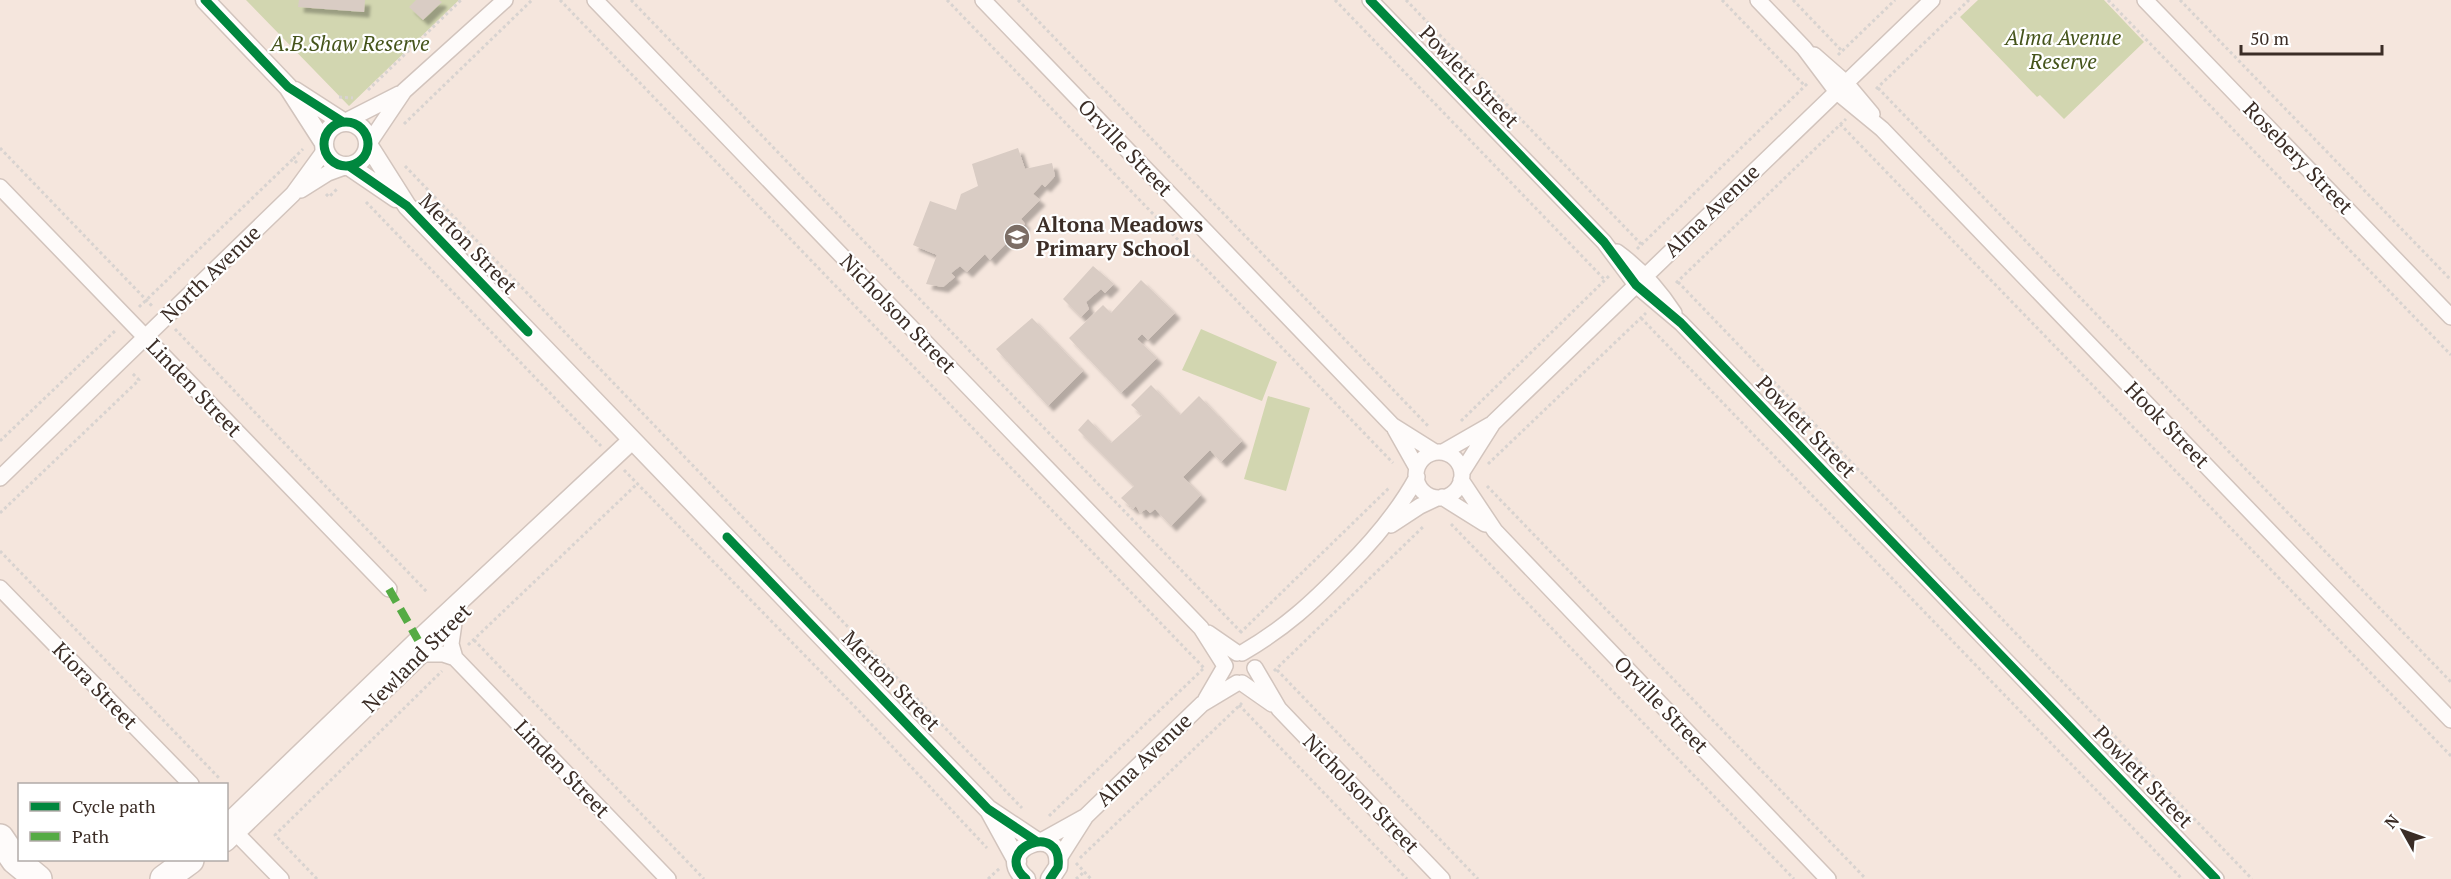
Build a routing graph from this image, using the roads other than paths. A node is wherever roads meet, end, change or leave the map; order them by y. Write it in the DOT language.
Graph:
graph roads {
  1 [pos="205,0"];
  2 [pos="505,0"];
  3 [pos="595,0"];
  4 [pos="982,0"];
  5 [pos="1370,0"];
  6 [pos="1758,0"];
  7 [pos="1932,0"];
  8 [pos="2145,0"];
  9 [pos="288,87"];
  10 [pos="1841,87"];
  11 [pos="404,91"];
  12 [pos="344,122"];
  13 [pos="369,144"];
  14 [pos="324,146"];
  15 [pos="348,166"];
  16 [pos="0,187"];
  17 [pos="293,194"];
  18 [pos="407,206"];
  19 [pos="1640,281"];
  20 [pos="2451,317"];
  21 [pos="145,338"];
  22 [pos="1493,423"];
  23 [pos="1392,424"];
  24 [pos="632,440"];
  25 [pos="1439,452"];
  26 [pos="608,463"];
  27 [pos="1417,472"];
  28 [pos="1461,476"];
  29 [pos="0,478"];
  30 [pos="1440,497"];
  31 [pos="1465,502"];
  32 [pos="1382,531"];
  33 [pos="0,588"];
  34 [pos="389,589"];
  35 [pos="454,623"];
  36 [pos="1278,632"];
  37 [pos="423,654"];
  38 [pos="1229,657"];
  39 [pos="455,658"];
  40 [pos="1255,667"];
  41 [pos="1248,685"];
  42 [pos="1202,704"];
  43 [pos="2451,720"];
  44 [pos="190,783"];
  45 [pos="1086,816"];
  46 [pos="230,833"];
  47 [pos="1012,834"];
  48 [pos="0,838"];
  49 [pos="1038,841"];
  50 [pos="189,861"];
  51 [pos="207,861"];
  52 [pos="1015,870"];
  53 [pos="1058,871"];
  54 [pos="38,879"];
  55 [pos="164,879"];
  56 [pos="187,879"];
  57 [pos="281,879"];
  58 [pos="668,879"];
  59 [pos="1442,879"];
  60 [pos="1828,879"];
  61 [pos="2216,879"];
  1 -- 9 [label="street"];
  2 -- 11 [label="street"];
  3 -- 38 [label="street, Nicholson Street"];
  4 -- 23 [label="street, Orville Street"];
  5 -- 19 [label="street, Powlett Street"];
  6 -- 10 [label="street, Hook Street"];
  7 -- 10 [label="street, Alma Avenue"];
  8 -- 20 [label="street, Rosebery Street"];
  9 -- 12 [label="street"];
  9 -- 14 [label="street"];
  10 -- 19 [label="street, Alma Avenue"];
  10 -- 43 [label="street, Hook Street"];
  11 -- 12 [label="street"];
  11 -- 13 [label="street"];
  12 -- 13 [label="street"];
  12 -- 14 [label="street"];
  13 -- 15 [label="street"];
  13 -- 18 [label="street, Merton Street"];
  14 -- 15 [label="street"];
  14 -- 17 [label="street, North Avenue"];
  15 -- 17 [label="street, North Avenue"];
  15 -- 18 [label="street, Merton Street"];
  16 -- 21 [label="street, Linden Street"];
  17 -- 21 [label="street, North Avenue"];
  18 -- 24 [label="street, Merton Street"];
  19 -- 22 [label="street, Alma Avenue"];
  19 -- 61 [label="street, Powlett Street"];
  21 -- 29 [label="street, North Avenue"];
  21 -- 34 [label="street, Linden Street"];
  22 -- 25 [label="street, Alma Avenue"];
  22 -- 28 [label="street, Alma Avenue"];
  23 -- 25 [label="street, Orville Street"];
  23 -- 27 [label="street, Orville Street"];
  24 -- 26 [label="street, Newland Street"];
  24 -- 47 [label="street, Merton Street"];
  25 -- 27 [label="street"];
  25 -- 28 [label="street"];
  26 -- 35 [label="street, Newland Street"];
  26 -- 46 [label="street, Newland Street"];
  27 -- 30 [label="street"];
  27 -- 32 [label="street, Alma Avenue"];
  28 -- 30 [label="street"];
  28 -- 31 [label="street, Orville Street"];
  30 -- 31 [label="street, Orville Street"];
  30 -- 32 [label="street, Alma Avenue"];
  31 -- 60 [label="street, Orville Street"];
  32 -- 36 [label="street, Alma Avenue"];
  33 -- 44 [label="street, Kiora Street"];
  35 -- 37 [label="street, Newland Street"];
  35 -- 39 [label="street"];
  36 -- 38 [label="street, Alma Avenue"];
  36 -- 40 [label="street, Alma Avenue"];
  37 -- 39 [label="street"];
  37 -- 46 [label="street, Newland Street"];
  38 -- 40 [label="street"];
  38 -- 41 [label="street, Nicholson Street"];
  38 -- 42 [label="street, Alma Avenue"];
  39 -- 58 [label="street, Linden Street"];
  40 -- 41 [label="street, Alma Avenue"];
  41 -- 42 [label="street, Alma Avenue"];
  41 -- 59 [label="street, Nicholson Street"];
  42 -- 45 [label="street, Alma Avenue"];
  45 -- 49 [label="street, Alma Avenue"];
  45 -- 53 [label="street, Alma Avenue"];
  46 -- 57 [label="street"];
  47 -- 49 [label="street, Merton Street"];
  47 -- 52 [label="street, Merton Street"];
  48 -- 54 [label="highway"];
  49 -- 52 [label="street"];
  49 -- 53 [label="street, Merton Street"];
  50 -- 55 [label="highway"];
  51 -- 56 [label="highway"];
}
